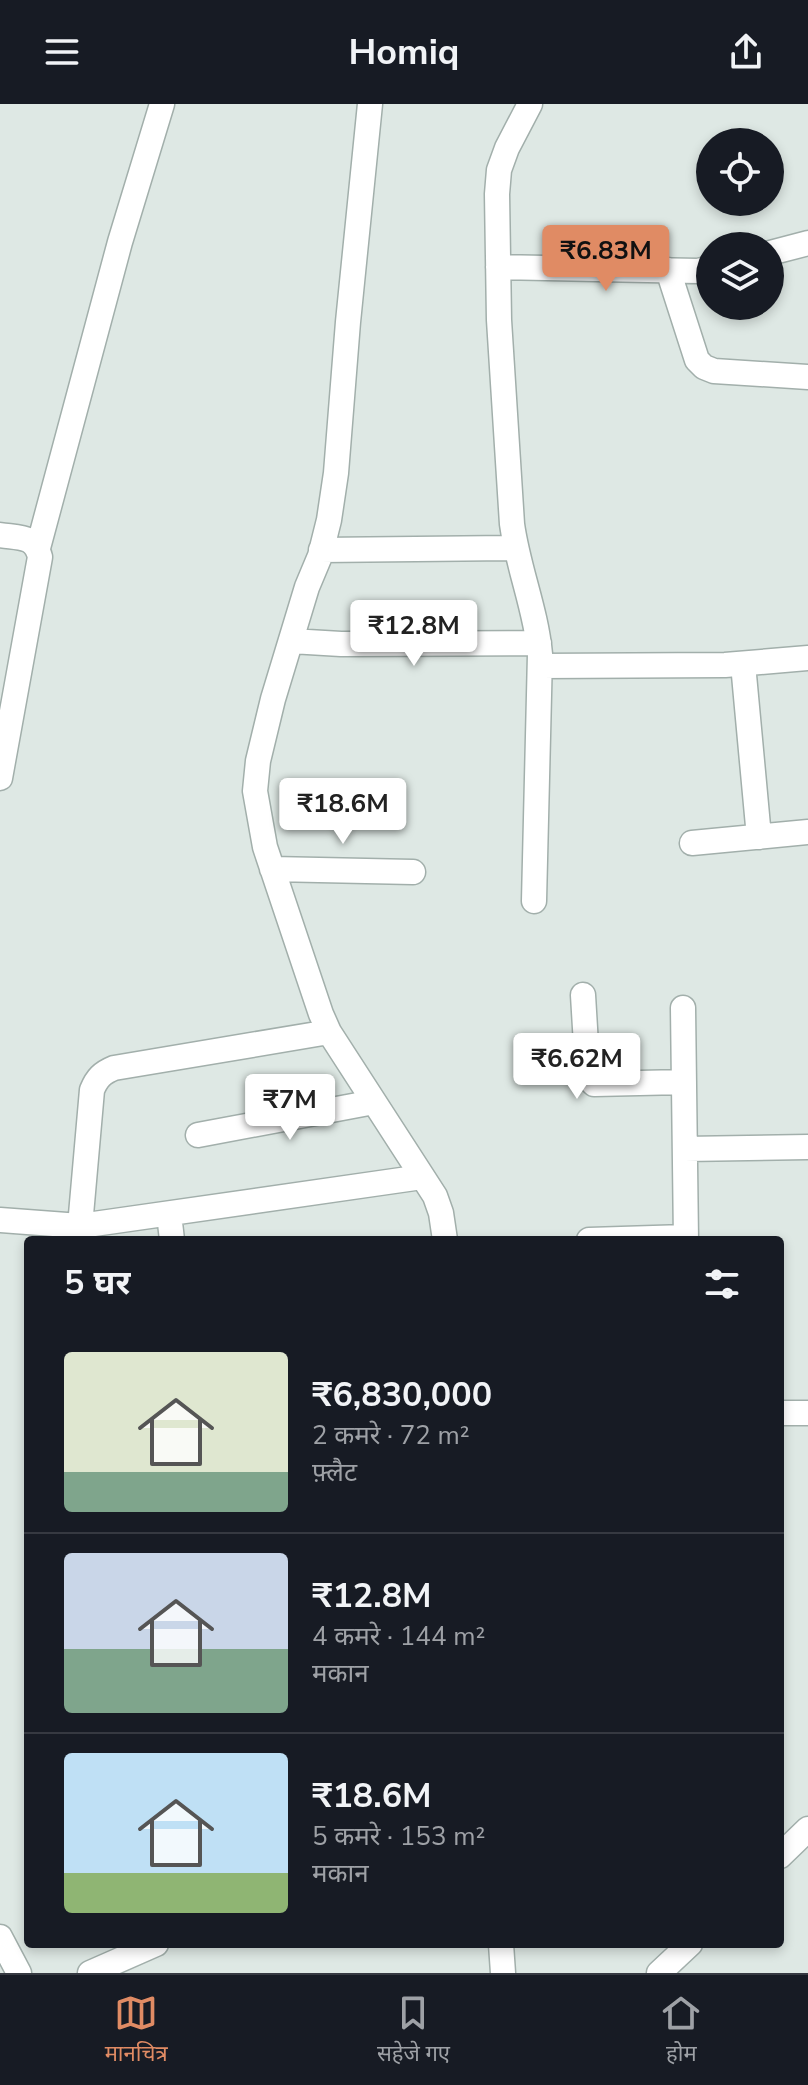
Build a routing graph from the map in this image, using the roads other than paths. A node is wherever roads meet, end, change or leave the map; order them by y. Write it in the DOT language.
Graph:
graph roads {
  1 [pos="162,104"];
  2 [pos="370,104"];
  3 [pos="530,104"];
  4 [pos="808,243"];
  5 [pos="784,249"];
  6 [pos="498,267"];
  7 [pos="668,270"];
  8 [pos="696,271"];
  9 [pos="808,377"];
  10 [pos="0,535"];
  11 [pos="38,548"];
  12 [pos="515,548"];
  13 [pos="321,550"];
  14 [pos="291,641"];
  15 [pos="539,654"];
  16 [pos="808,658"];
  17 [pos="743,664"];
  18 [pos="0,778"];
  19 [pos="808,832"];
  20 [pos="759,837"];
  21 [pos="692,843"];
  22 [pos="272,869"];
  23 [pos="413,872"];
  24 [pos="534,901"];
  25 [pos="583,995"];
  26 [pos="683,1008"];
  27 [pos="329,1032"];
  28 [pos="684,1082"];
  29 [pos="374,1102"];
  30 [pos="198,1135"];
  31 [pos="808,1147"];
  32 [pos="685,1149"];
  33 [pos="422,1177"];
  34 [pos="169,1214"];
  35 [pos="0,1220"];
  36 [pos="80,1226"];
  37 [pos="172,1236"];
  38 [pos="444,1236"];
  39 [pos="686,1236"];
  40 [pos="784,1413"];
  41 [pos="808,1413"];
  42 [pos="808,1829"];
  43 [pos="784,1852"];
  44 [pos="0,1937"];
  45 [pos="147,1948"];
  46 [pos="501,1948"];
  47 [pos="683,1948"];
  48 [pos="19,1973"];
  49 [pos="90,1973"];
  50 [pos="503,1973"];
  51 [pos="659,1973"];
  1 -- 11 [label="street"];
  2 -- 13 [label="street"];
  3 -- 6 [label="street"];
  4 -- 5 [label="street"];
  6 -- 7 [label="street"];
  6 -- 12 [label="street"];
  7 -- 8 [label="street"];
  7 -- 9 [label="street"];
  10 -- 11 [label="street"];
  11 -- 18 [label="street"];
  12 -- 13 [label="street"];
  12 -- 15 [label="street"];
  13 -- 14 [label="street"];
  14 -- 15 [label="street"];
  14 -- 22 [label="street"];
  15 -- 17 [label="street"];
  15 -- 24 [label="street"];
  16 -- 17 [label="street"];
  17 -- 20 [label="street"];
  19 -- 20 [label="street"];
  20 -- 21 [label="street"];
  22 -- 23 [label="street"];
  22 -- 27 [label="street"];
  25 -- 28 [label="street"];
  26 -- 28 [label="street"];
  27 -- 29 [label="street"];
  27 -- 36 [label="street"];
  28 -- 32 [label="street"];
  29 -- 30 [label="street"];
  29 -- 33 [label="street"];
  31 -- 32 [label="street"];
  32 -- 39 [label="street"];
  33 -- 34 [label="street"];
  33 -- 38 [label="street"];
  34 -- 36 [label="street"];
  34 -- 37 [label="street"];
  35 -- 36 [label="street"];
  40 -- 41 [label="street"];
  42 -- 43 [label="street"];
  44 -- 48 [label="street"];
  45 -- 49 [label="street"];
  46 -- 50 [label="street"];
  47 -- 51 [label="street"];
}
